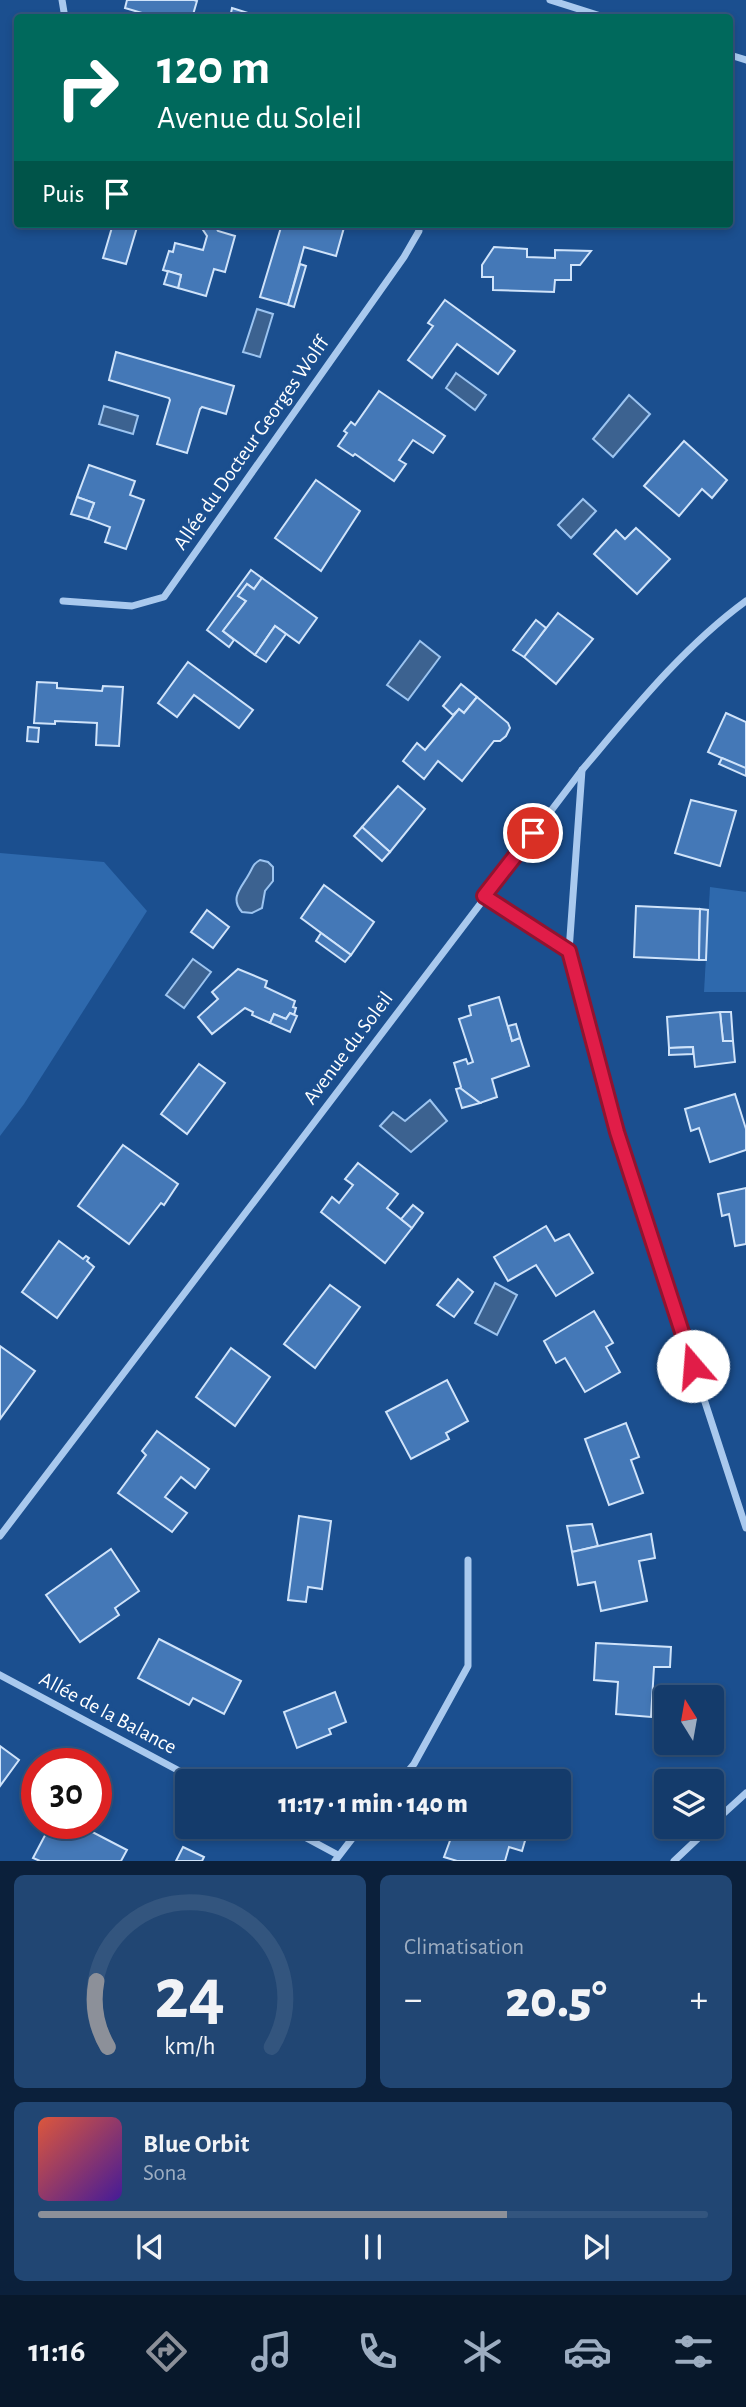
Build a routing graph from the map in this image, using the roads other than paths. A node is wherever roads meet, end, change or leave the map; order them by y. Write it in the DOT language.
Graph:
graph roads {
  1 [pos="550,0"];
  2 [pos="594,14"];
  3 [pos="418,228"];
  4 [pos="63,601"];
  5 [pos="746,601"];
  6 [pos="582,770"];
  7 [pos="484,896"];
  8 [pos="569,951"];
  9 [pos="746,1528"];
  10 [pos="0,1536"];
  11 [pos="468,1560"];
  12 [pos="0,1675"];
  13 [pos="176,1769"];
  14 [pos="410,1769"];
  15 [pos="746,1793"];
  16 [pos="724,1814"];
  17 [pos="305,1839"];
  18 [pos="351,1839"];
  19 [pos="697,1839"];
  20 [pos="336,1858"];
  21 [pos="674,1861"];
  1 -- 2 [label="street"];
  3 -- 4 [label="street, Allée du Docteur Georges Wolff"];
  5 -- 6 [label="street, Avenue du Soleil"];
  6 -- 7 [label="street, Avenue du Soleil"];
  6 -- 8 [label="street"];
  7 -- 8 [label="street"];
  7 -- 10 [label="street, Avenue du Soleil"];
  8 -- 9 [label="street"];
  11 -- 14 [label="street"];
  12 -- 13 [label="street, Allée de la Balance"];
  15 -- 16 [label="street"];
  17 -- 20 [label="street"];
  18 -- 20 [label="street"];
  19 -- 21 [label="street"];
}
